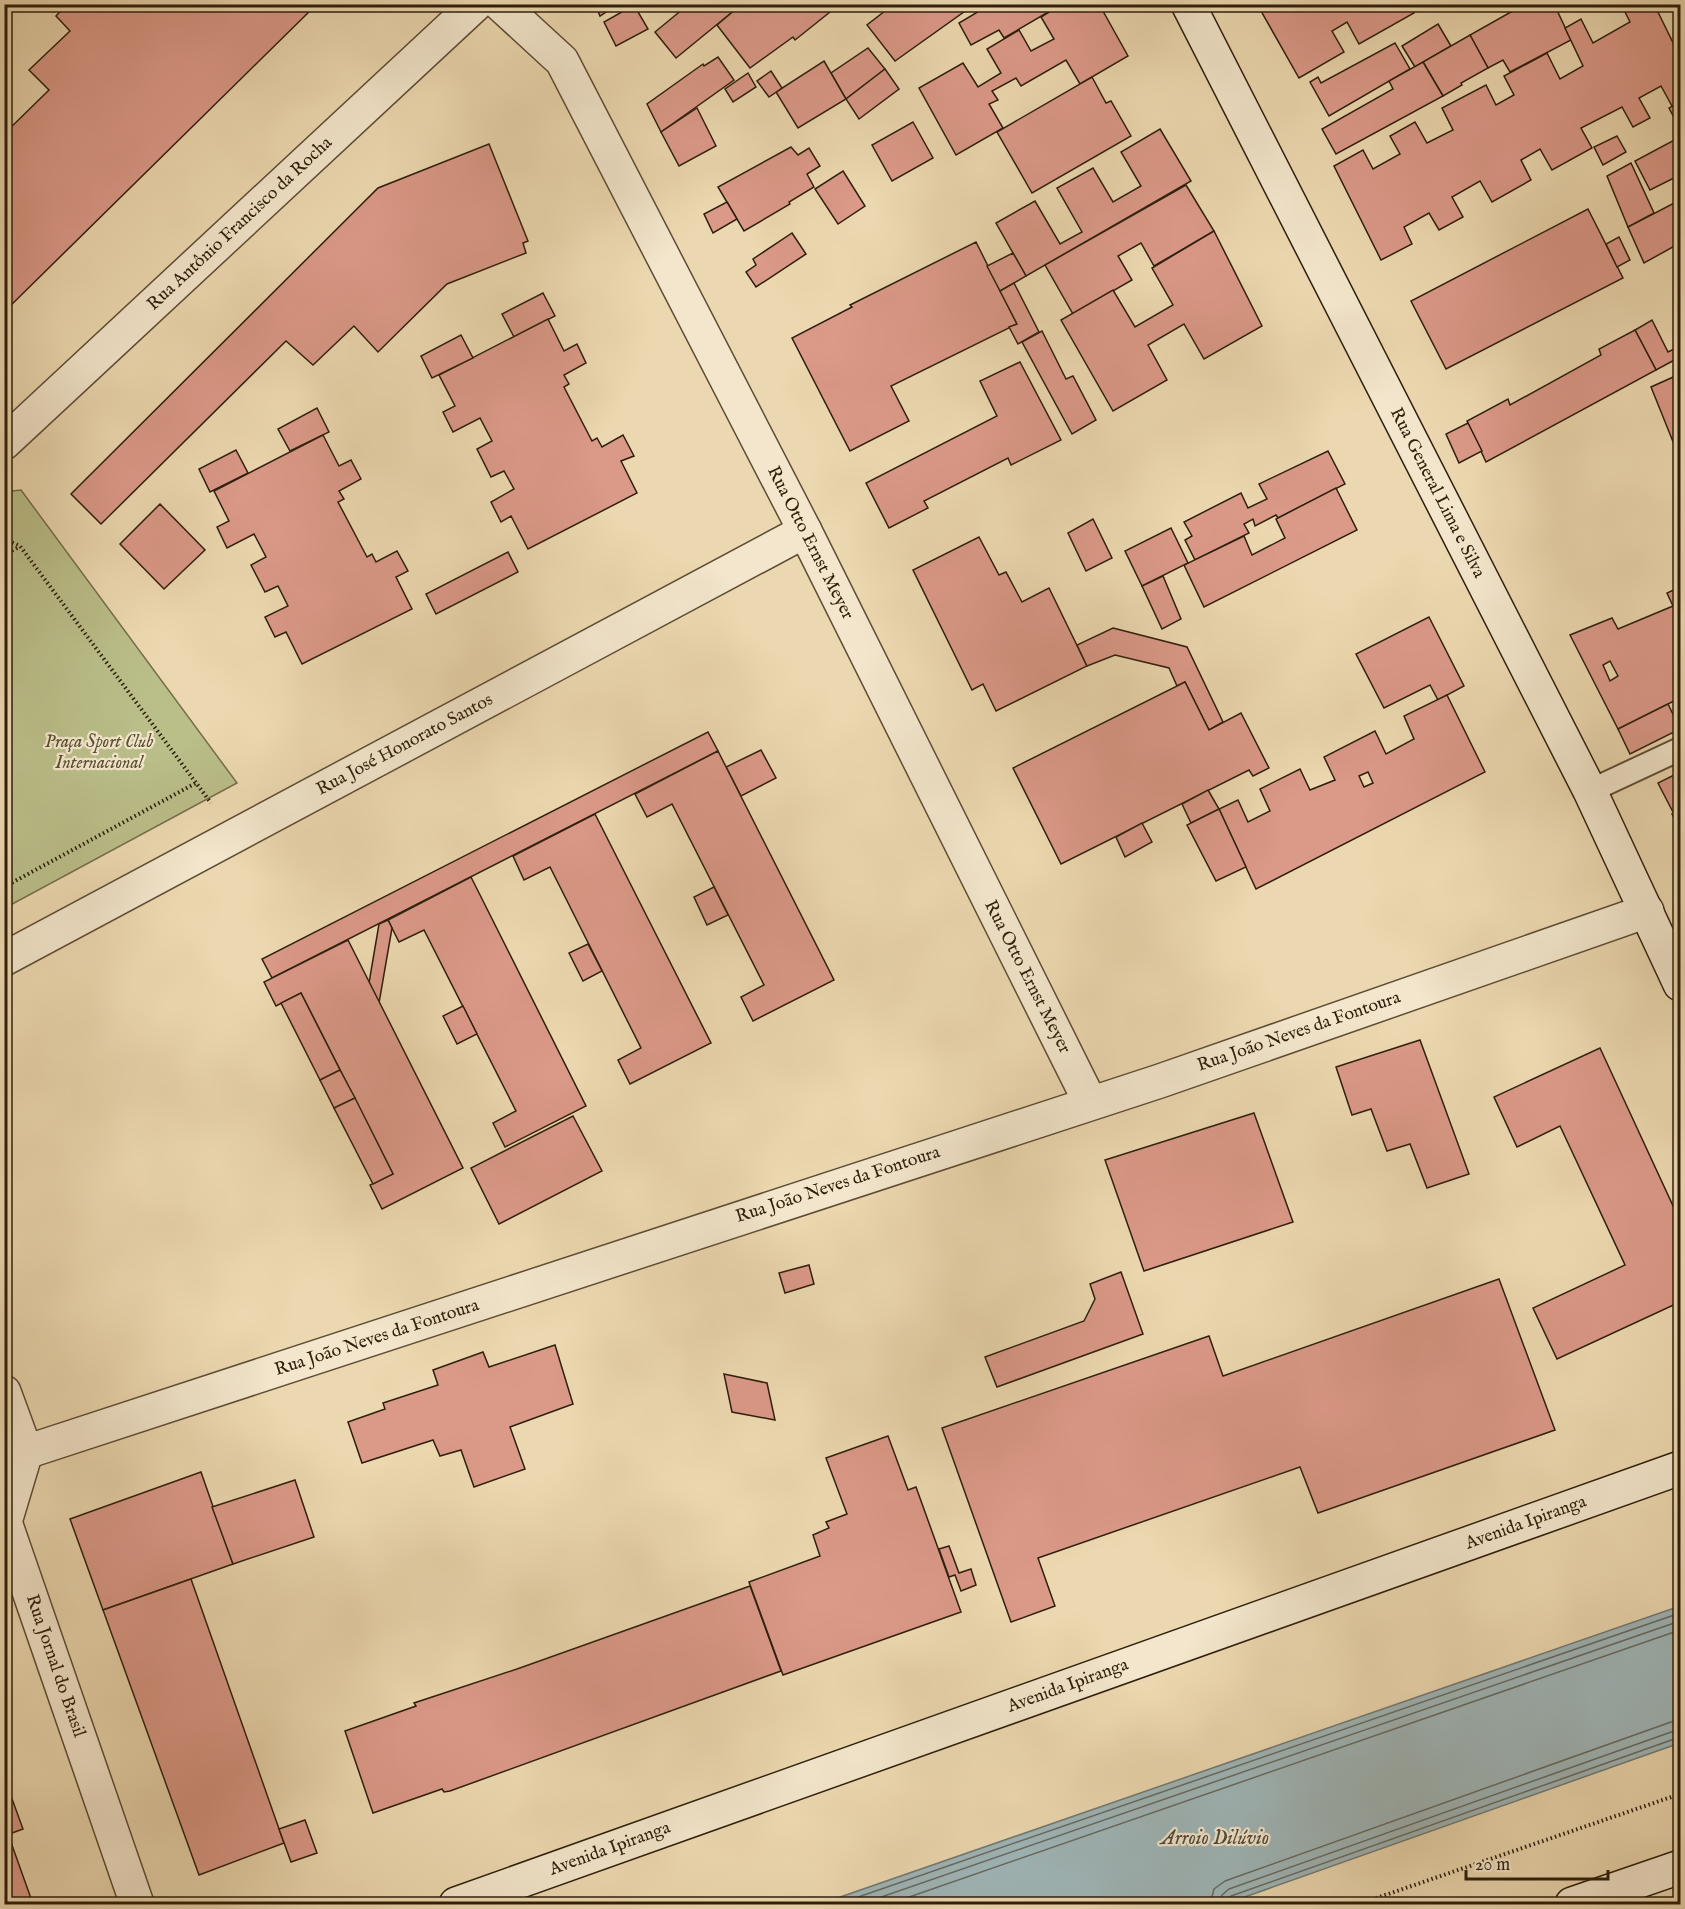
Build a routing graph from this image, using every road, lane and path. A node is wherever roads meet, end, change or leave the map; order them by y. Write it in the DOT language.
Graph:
graph roads {
  1 [pos="476,4"];
  2 [pos="500,4"];
  3 [pos="1188,4"];
  4 [pos="4,442"];
  5 [pos="805,531"];
  6 [pos="4,540"];
  7 [pos="20,546"];
  8 [pos="4,555"];
  9 [pos="1680,749"];
  10 [pos="196,783"];
  11 [pos="1590,791"];
  12 [pos="235,835"];
  13 [pos="4,887"];
  14 [pos="1647,911"];
  15 [pos="4,959"];
  16 [pos="1680,984"];
  17 [pos="1090,1102"];
  18 [pos="4,1392"];
  19 [pos="27,1452"];
  20 [pos="1680,1468"];
  21 [pos="1680,1794"];
  22 [pos="1680,1867"];
  23 [pos="137,1905"];
  24 [pos="456,1905"];
  25 [pos="1359,1905"];
  26 [pos="1572,1905"];
  1 -- 4 [label="street, Rua Antônio Francisco da Rocha"];
  2 -- 5 [label="street, Rua Otto Ernst Meyer"];
  3 -- 11 [label="street, Rua General Lima e Silva"];
  5 -- 12 [label="street, Rua José Honorato Santos"];
  5 -- 17 [label="street, Rua Otto Ernst Meyer"];
  6 -- 7 [label="path"];
  7 -- 8 [label="path"];
  7 -- 10 [label="path"];
  9 -- 11 [label="lane"];
  10 -- 12 [label="path"];
  10 -- 13 [label="path"];
  11 -- 14 [label="street, Rua General Lima e Silva"];
  12 -- 15 [label="street, Rua José Honorato Santos"];
  14 -- 16 [label="street, Rua General Lima e Silva"];
  14 -- 17 [label="street, Rua João Neves da Fontoura"];
  17 -- 19 [label="street, Rua João Neves da Fontoura"];
  18 -- 19 [label="street"];
  19 -- 23 [label="street, Rua Jornal do Brasil"];
  20 -- 24 [label="street, Avenida Ipiranga"];
  21 -- 25 [label="path"];
  22 -- 26 [label="street"];
}
